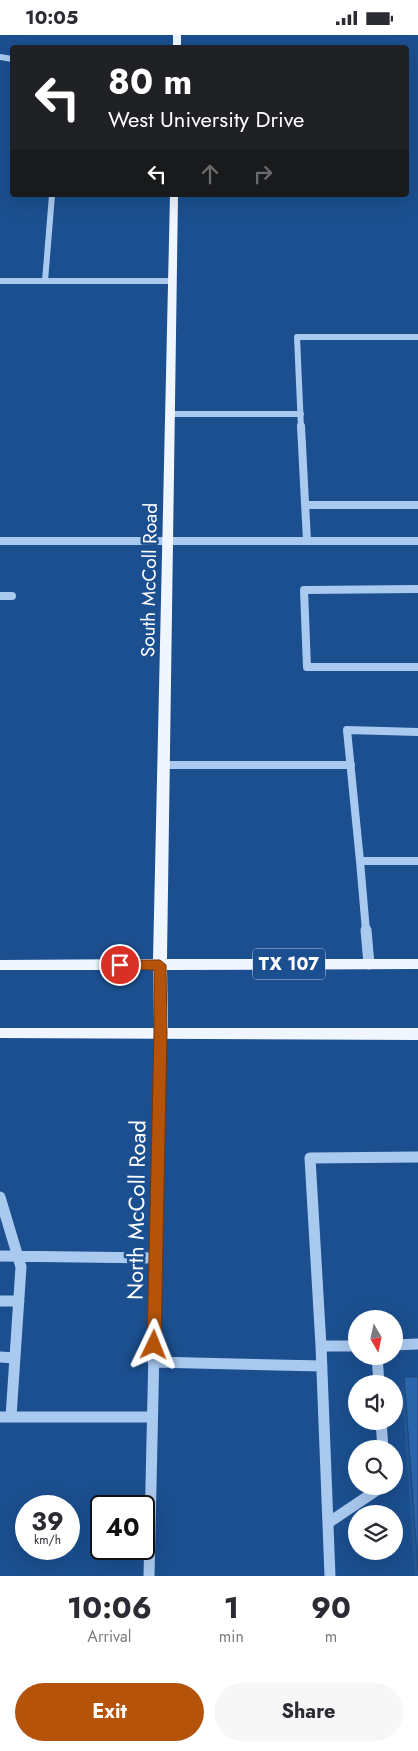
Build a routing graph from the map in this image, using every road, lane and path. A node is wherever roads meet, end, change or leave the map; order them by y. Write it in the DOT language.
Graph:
graph roads {
  1 [pos="52,197"];
  2 [pos="174,197"];
  3 [pos="0,281"];
  4 [pos="45,281"];
  5 [pos="172,281"];
  6 [pos="418,337"];
  7 [pos="170,415"];
  8 [pos="300,415"];
  9 [pos="305,505"];
  10 [pos="418,505"];
  11 [pos="168,540"];
  12 [pos="0,541"];
  13 [pos="307,541"];
  14 [pos="418,541"];
  15 [pos="418,589"];
  16 [pos="0,596"];
  17 [pos="12,596"];
  18 [pos="418,667"];
  19 [pos="418,732"];
  20 [pos="163,765"];
  21 [pos="350,765"];
  22 [pos="360,861"];
  23 [pos="418,861"];
  24 [pos="369,964"];
  25 [pos="418,964"];
  26 [pos="0,965"];
  27 [pos="160,965"];
  28 [pos="0,1033"];
  29 [pos="161,1033"];
  30 [pos="418,1034"];
  31 [pos="418,1157"];
  32 [pos="0,1197"];
  33 [pos="0,1256"];
  34 [pos="18,1256"];
  35 [pos="156,1259"];
  36 [pos="0,1301"];
  37 [pos="19,1301"];
  38 [pos="403,1345"];
  39 [pos="418,1345"];
  40 [pos="321,1346"];
  41 [pos="348,1346"];
  42 [pos="0,1357"];
  43 [pos="14,1357"];
  44 [pos="153,1362"];
  45 [pos="322,1366"];
  46 [pos="5,1417"];
  47 [pos="152,1417"];
  48 [pos="370,1495"];
  49 [pos="328,1523"];
  50 [pos="149,1576"];
  51 [pos="330,1576"];
  1 -- 4 [label="street"];
  2 -- 5 [label="main road, South McColl Road"];
  3 -- 4 [label="street"];
  4 -- 5 [label="street"];
  5 -- 7 [label="main road, South McColl Road"];
  6 -- 8 [label="street"];
  7 -- 8 [label="street"];
  7 -- 11 [label="main road, South McColl Road"];
  8 -- 9 [label="street"];
  9 -- 10 [label="street"];
  9 -- 13 [label="street"];
  11 -- 12 [label="street"];
  11 -- 13 [label="street"];
  11 -- 20 [label="main road, South McColl Road"];
  13 -- 14 [label="street"];
  15 -- 18 [label="street"];
  16 -- 17 [label="street"];
  19 -- 21 [label="street"];
  20 -- 21 [label="street"];
  20 -- 27 [label="main road, South McColl Road"];
  21 -- 22 [label="street"];
  22 -- 23 [label="street"];
  22 -- 24 [label="street"];
  24 -- 25 [label="main road, TX 107"];
  24 -- 27 [label="main road, TX 107"];
  26 -- 27 [label="main road, TX 107"];
  27 -- 29 [label="main road, North McColl Road"];
  28 -- 29 [label="main road"];
  29 -- 30 [label="main road"];
  29 -- 35 [label="street, North McColl Road"];
  31 -- 40 [label="lane"];
  32 -- 34 [label="street"];
  33 -- 34 [label="street"];
  34 -- 35 [label="street"];
  34 -- 37 [label="street"];
  35 -- 44 [label="street, North McColl Road"];
  36 -- 37 [label="street"];
  37 -- 43 [label="street"];
  38 -- 39 [label="street"];
  40 -- 41 [label="lane"];
  40 -- 45 [label="street"];
  42 -- 43 [label="street"];
  43 -- 46 [label="street"];
  44 -- 45 [label="street"];
  44 -- 47 [label="street, North McColl Road"];
  45 -- 49 [label="street"];
  46 -- 47 [label="street"];
  47 -- 50 [label="street, North McColl Road"];
  48 -- 49 [label="street"];
  49 -- 51 [label="street"];
}
